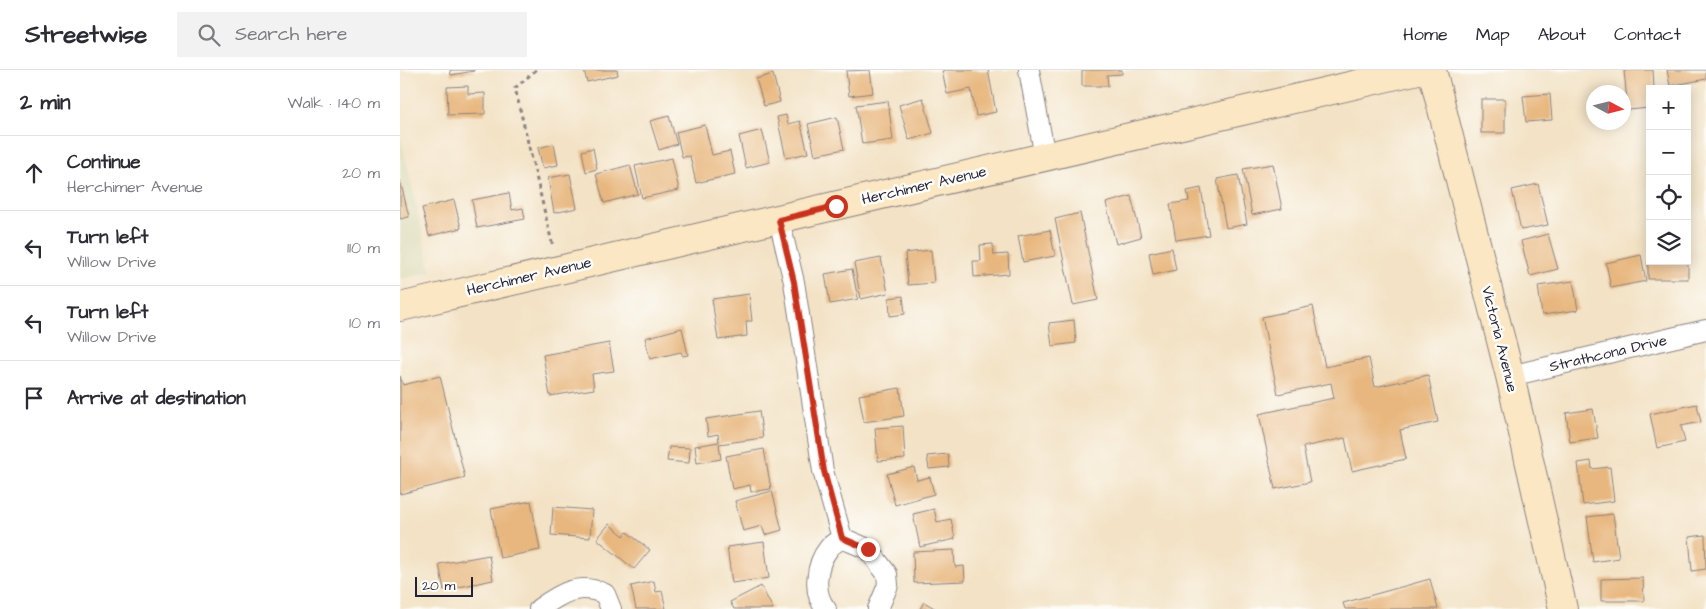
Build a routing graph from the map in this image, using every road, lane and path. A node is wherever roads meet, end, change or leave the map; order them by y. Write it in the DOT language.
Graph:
graph roads {
  1 [pos="536,70"];
  2 [pos="1029,70"];
  3 [pos="1418,70"];
  4 [pos="1432,70"];
  5 [pos="1045,156"];
  6 [pos="779,220"];
  7 [pos="553,247"];
  8 [pos="400,307"];
  9 [pos="1706,330"];
  10 [pos="1510,376"];
  11 [pos="842,538"];
  12 [pos="540,609"];
  13 [pos="611,609"];
  14 [pos="826,609"];
  15 [pos="878,609"];
  16 [pos="1563,609"];
  1 -- 7 [label="path"];
  2 -- 5 [label="street"];
  3 -- 5 [label="street, Herchimer Avenue"];
  4 -- 10 [label="street, Victoria Avenue"];
  5 -- 6 [label="street, Herchimer Avenue"];
  6 -- 8 [label="street, Herchimer Avenue"];
  6 -- 11 [label="street"];
  9 -- 10 [label="street, Strathcona Drive"];
  10 -- 16 [label="street, Victoria Avenue"];
  11 -- 14 [label="street"];
  11 -- 15 [label="street"];
  12 -- 13 [label="street"];
}
